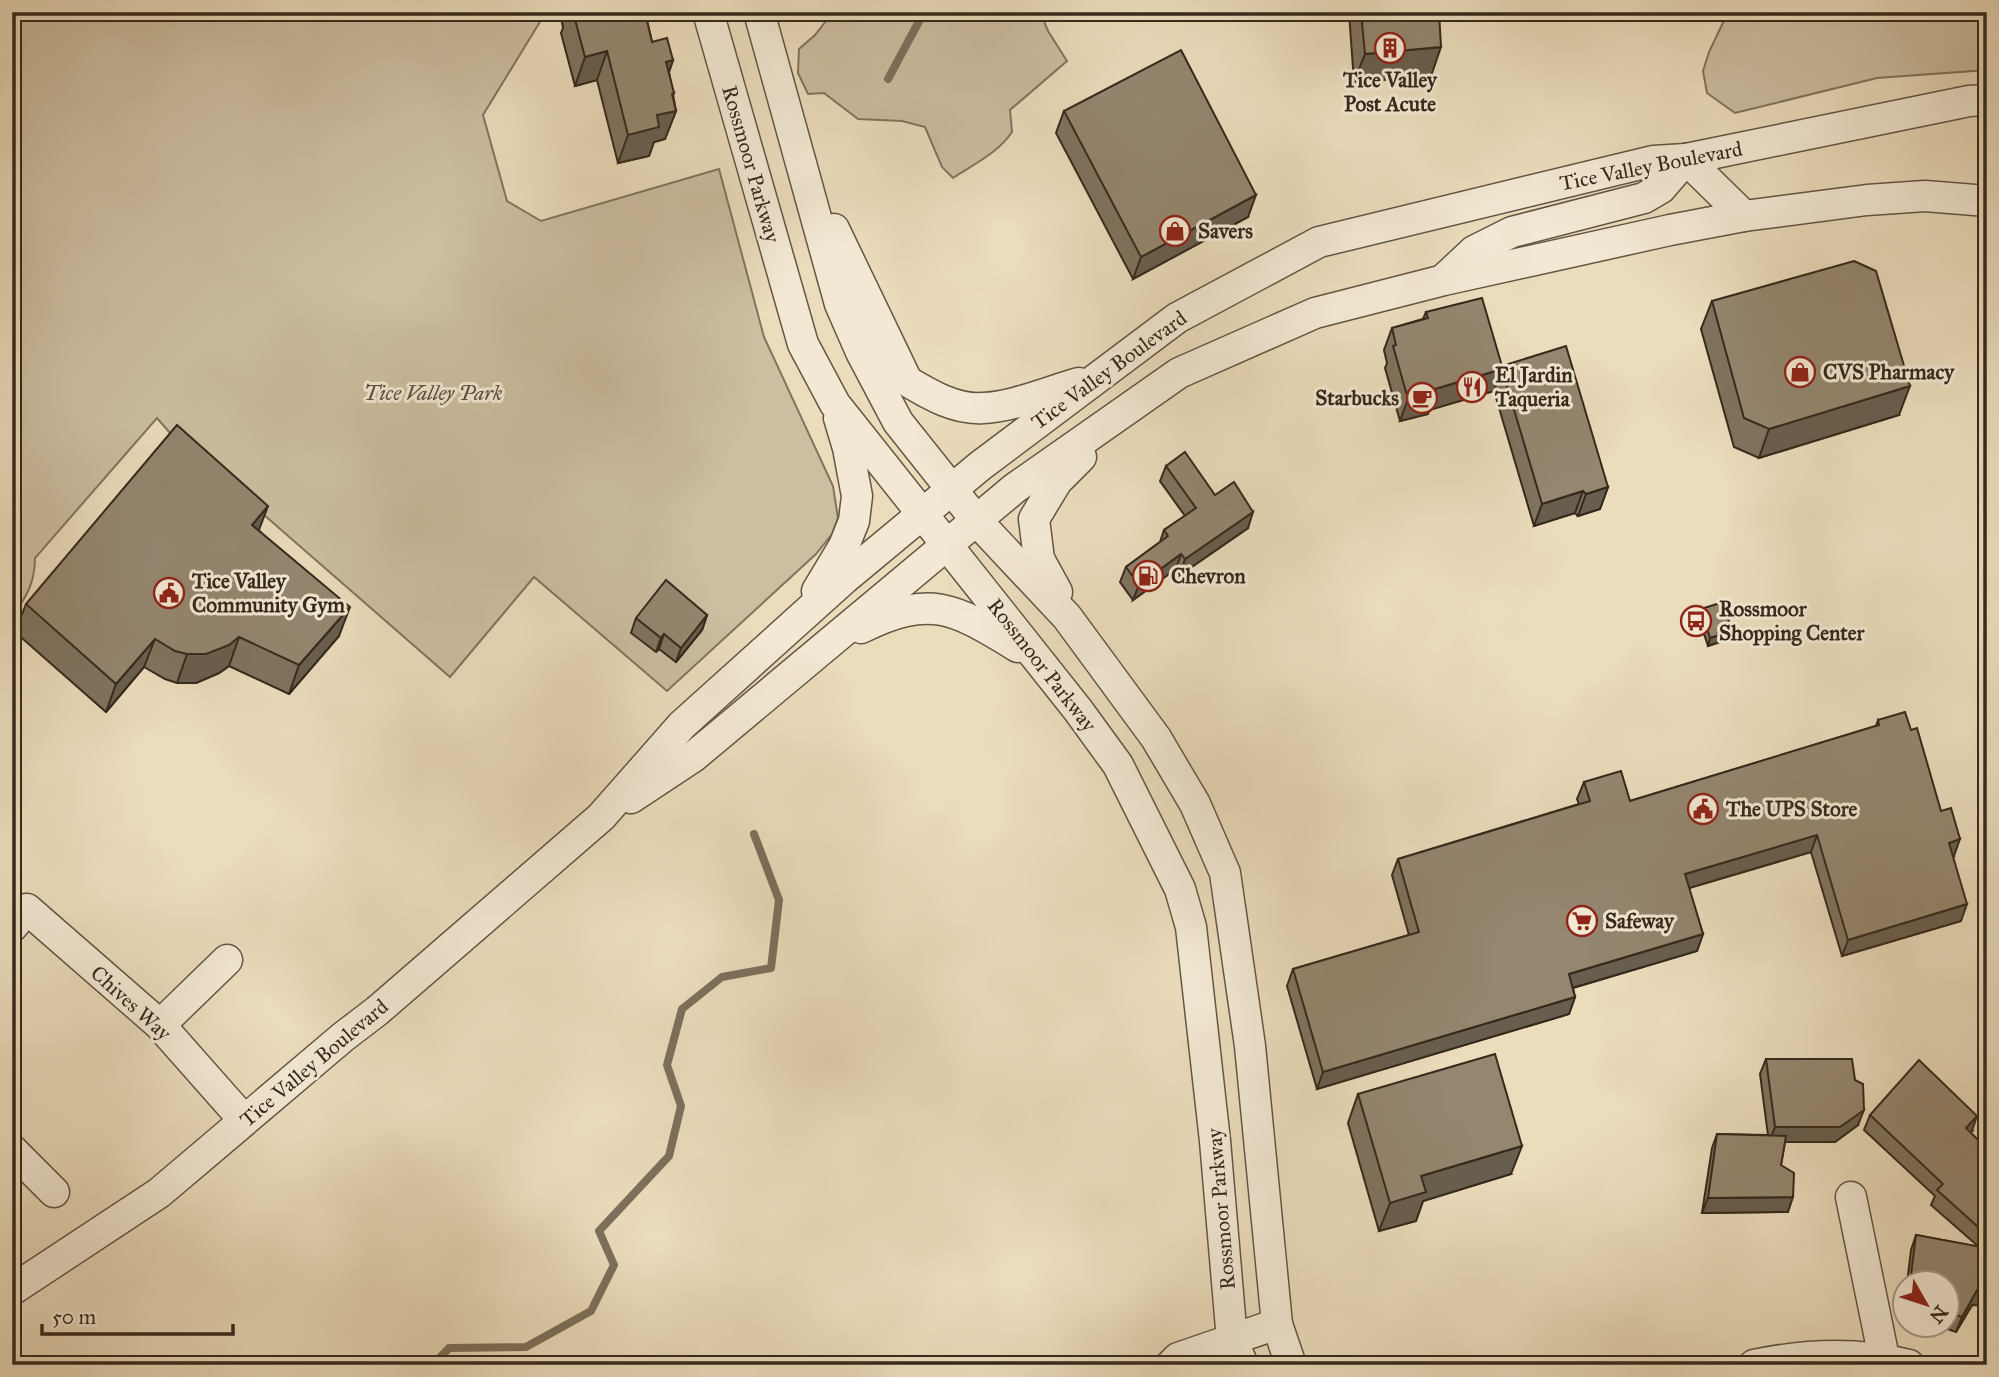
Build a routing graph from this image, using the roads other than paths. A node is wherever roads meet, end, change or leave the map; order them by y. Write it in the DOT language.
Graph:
graph roads {
  1 [pos="708,12"];
  2 [pos="759,12"];
  3 [pos="1987,100"];
  4 [pos="796,145"];
  5 [pos="1686,159"];
  6 [pos="1987,201"];
  7 [pos="1744,216"];
  8 [pos="1444,279"];
  9 [pos="1096,378"];
  10 [pos="835,404"];
  11 [pos="1119,415"];
  12 [pos="951,491"];
  13 [pos="923,514"];
  14 [pos="976,520"];
  15 [pos="947,545"];
  16 [pos="1067,617"];
  17 [pos="800,619"];
  18 [pos="818,652"];
  19 [pos="1036,658"];
  20 [pos="601,817"];
  21 [pos="17,911"];
  22 [pos="227,960"];
  23 [pos="160,1025"];
  24 [pos="244,1120"];
  25 [pos="12,1150"];
  26 [pos="54,1192"];
  27 [pos="1851,1197"];
  28 [pos="12,1290"];
  29 [pos="1277,1324"];
  30 [pos="1230,1357"];
  31 [pos="1896,1362"];
  32 [pos="1171,1365"];
  33 [pos="1291,1365"];
  34 [pos="1755,1365"];
  1 -- 10 [label="street, Rossmoor Parkway"];
  2 -- 4 [label="street, Rossmoor Parkway"];
  3 -- 5 [label="street, Tice Valley Boulevard"];
  4 -- 9 [label="street"];
  4 -- 12 [label="street, Rossmoor Parkway"];
  5 -- 7 [label="street"];
  5 -- 8 [label="street"];
  5 -- 9 [label="street, Tice Valley Boulevard"];
  6 -- 7 [label="street, Tice Valley Boulevard"];
  7 -- 8 [label="street, Tice Valley Boulevard"];
  8 -- 11 [label="street, Tice Valley Boulevard"];
  9 -- 12 [label="street, Tice Valley Boulevard"];
  10 -- 13 [label="street, Rossmoor Parkway"];
  10 -- 17 [label="street"];
  11 -- 14 [label="street, Tice Valley Boulevard"];
  11 -- 16 [label="street"];
  12 -- 13 [label="street, Tice Valley Boulevard"];
  12 -- 14 [label="street, Rossmoor Parkway"];
  13 -- 15 [label="street, Rossmoor Parkway"];
  13 -- 17 [label="street, Tice Valley Boulevard"];
  14 -- 15 [label="street, Tice Valley Boulevard"];
  14 -- 16 [label="street, Rossmoor Parkway"];
  15 -- 18 [label="street, Tice Valley Boulevard"];
  15 -- 19 [label="street, Rossmoor Parkway"];
  16 -- 29 [label="street, Rossmoor Parkway"];
  17 -- 20 [label="street, Tice Valley Boulevard"];
  18 -- 19 [label="street"];
  18 -- 20 [label="street, Tice Valley Boulevard"];
  19 -- 30 [label="street, Rossmoor Parkway"];
  20 -- 24 [label="street, Tice Valley Boulevard"];
  21 -- 23 [label="street, Chives Way"];
  22 -- 23 [label="street"];
  23 -- 24 [label="street, Chives Way"];
  24 -- 28 [label="street, Tice Valley Boulevard"];
  25 -- 26 [label="street"];
  27 -- 31 [label="street"];
  29 -- 30 [label="street"];
  29 -- 33 [label="street, Rossmoor Parkway"];
  30 -- 32 [label="street"];
  31 -- 34 [label="street"];
}
